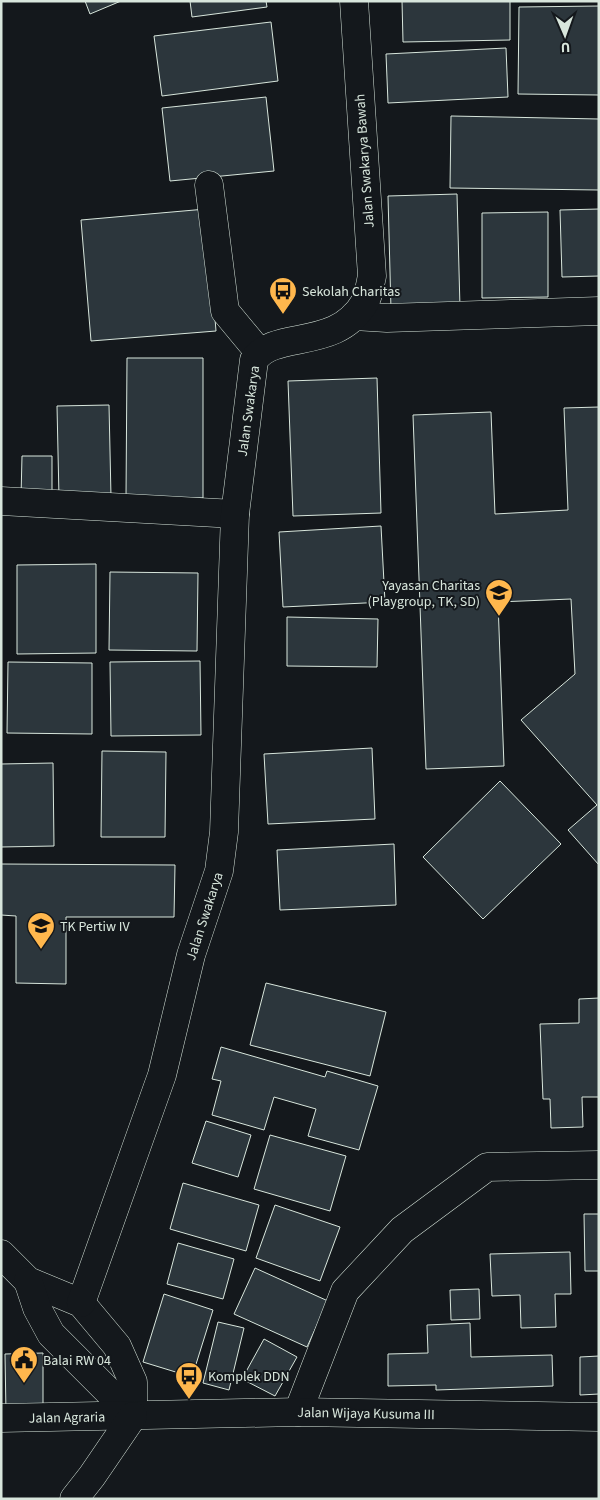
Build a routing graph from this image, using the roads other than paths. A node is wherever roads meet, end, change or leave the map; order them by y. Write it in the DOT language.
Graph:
graph roads {
  1 [pos="354,1"];
  2 [pos="209,185"];
  3 [pos="599,311"];
  4 [pos="354,316"];
  5 [pos="259,352"];
  6 [pos="1,501"];
  7 [pos="235,514"];
  8 [pos="599,1165"];
  9 [pos="1,1254"];
  10 [pos="28,1281"];
  11 [pos="81,1303"];
  12 [pos="298,1412"];
  13 [pos="133,1416"];
  14 [pos="599,1417"];
  15 [pos="1,1418"];
  16 [pos="74,1499"];
  1 -- 4 [label="street, Jalan Swakarya Bawah"];
  2 -- 5 [label="street"];
  3 -- 4 [label="street"];
  4 -- 5 [label="street, Jalan Swakarya"];
  5 -- 7 [label="street, Jalan Swakarya"];
  6 -- 7 [label="street"];
  7 -- 11 [label="street, Jalan Swakarya"];
  8 -- 12 [label="street"];
  9 -- 10 [label="street"];
  10 -- 11 [label="street"];
  10 -- 13 [label="street"];
  11 -- 13 [label="street"];
  12 -- 13 [label="street, Jalan Wijaya Kusuma III"];
  12 -- 14 [label="street, Jalan Wijaya Kusuma III"];
  13 -- 15 [label="street, Jalan Agraria"];
  13 -- 16 [label="street"];
}
